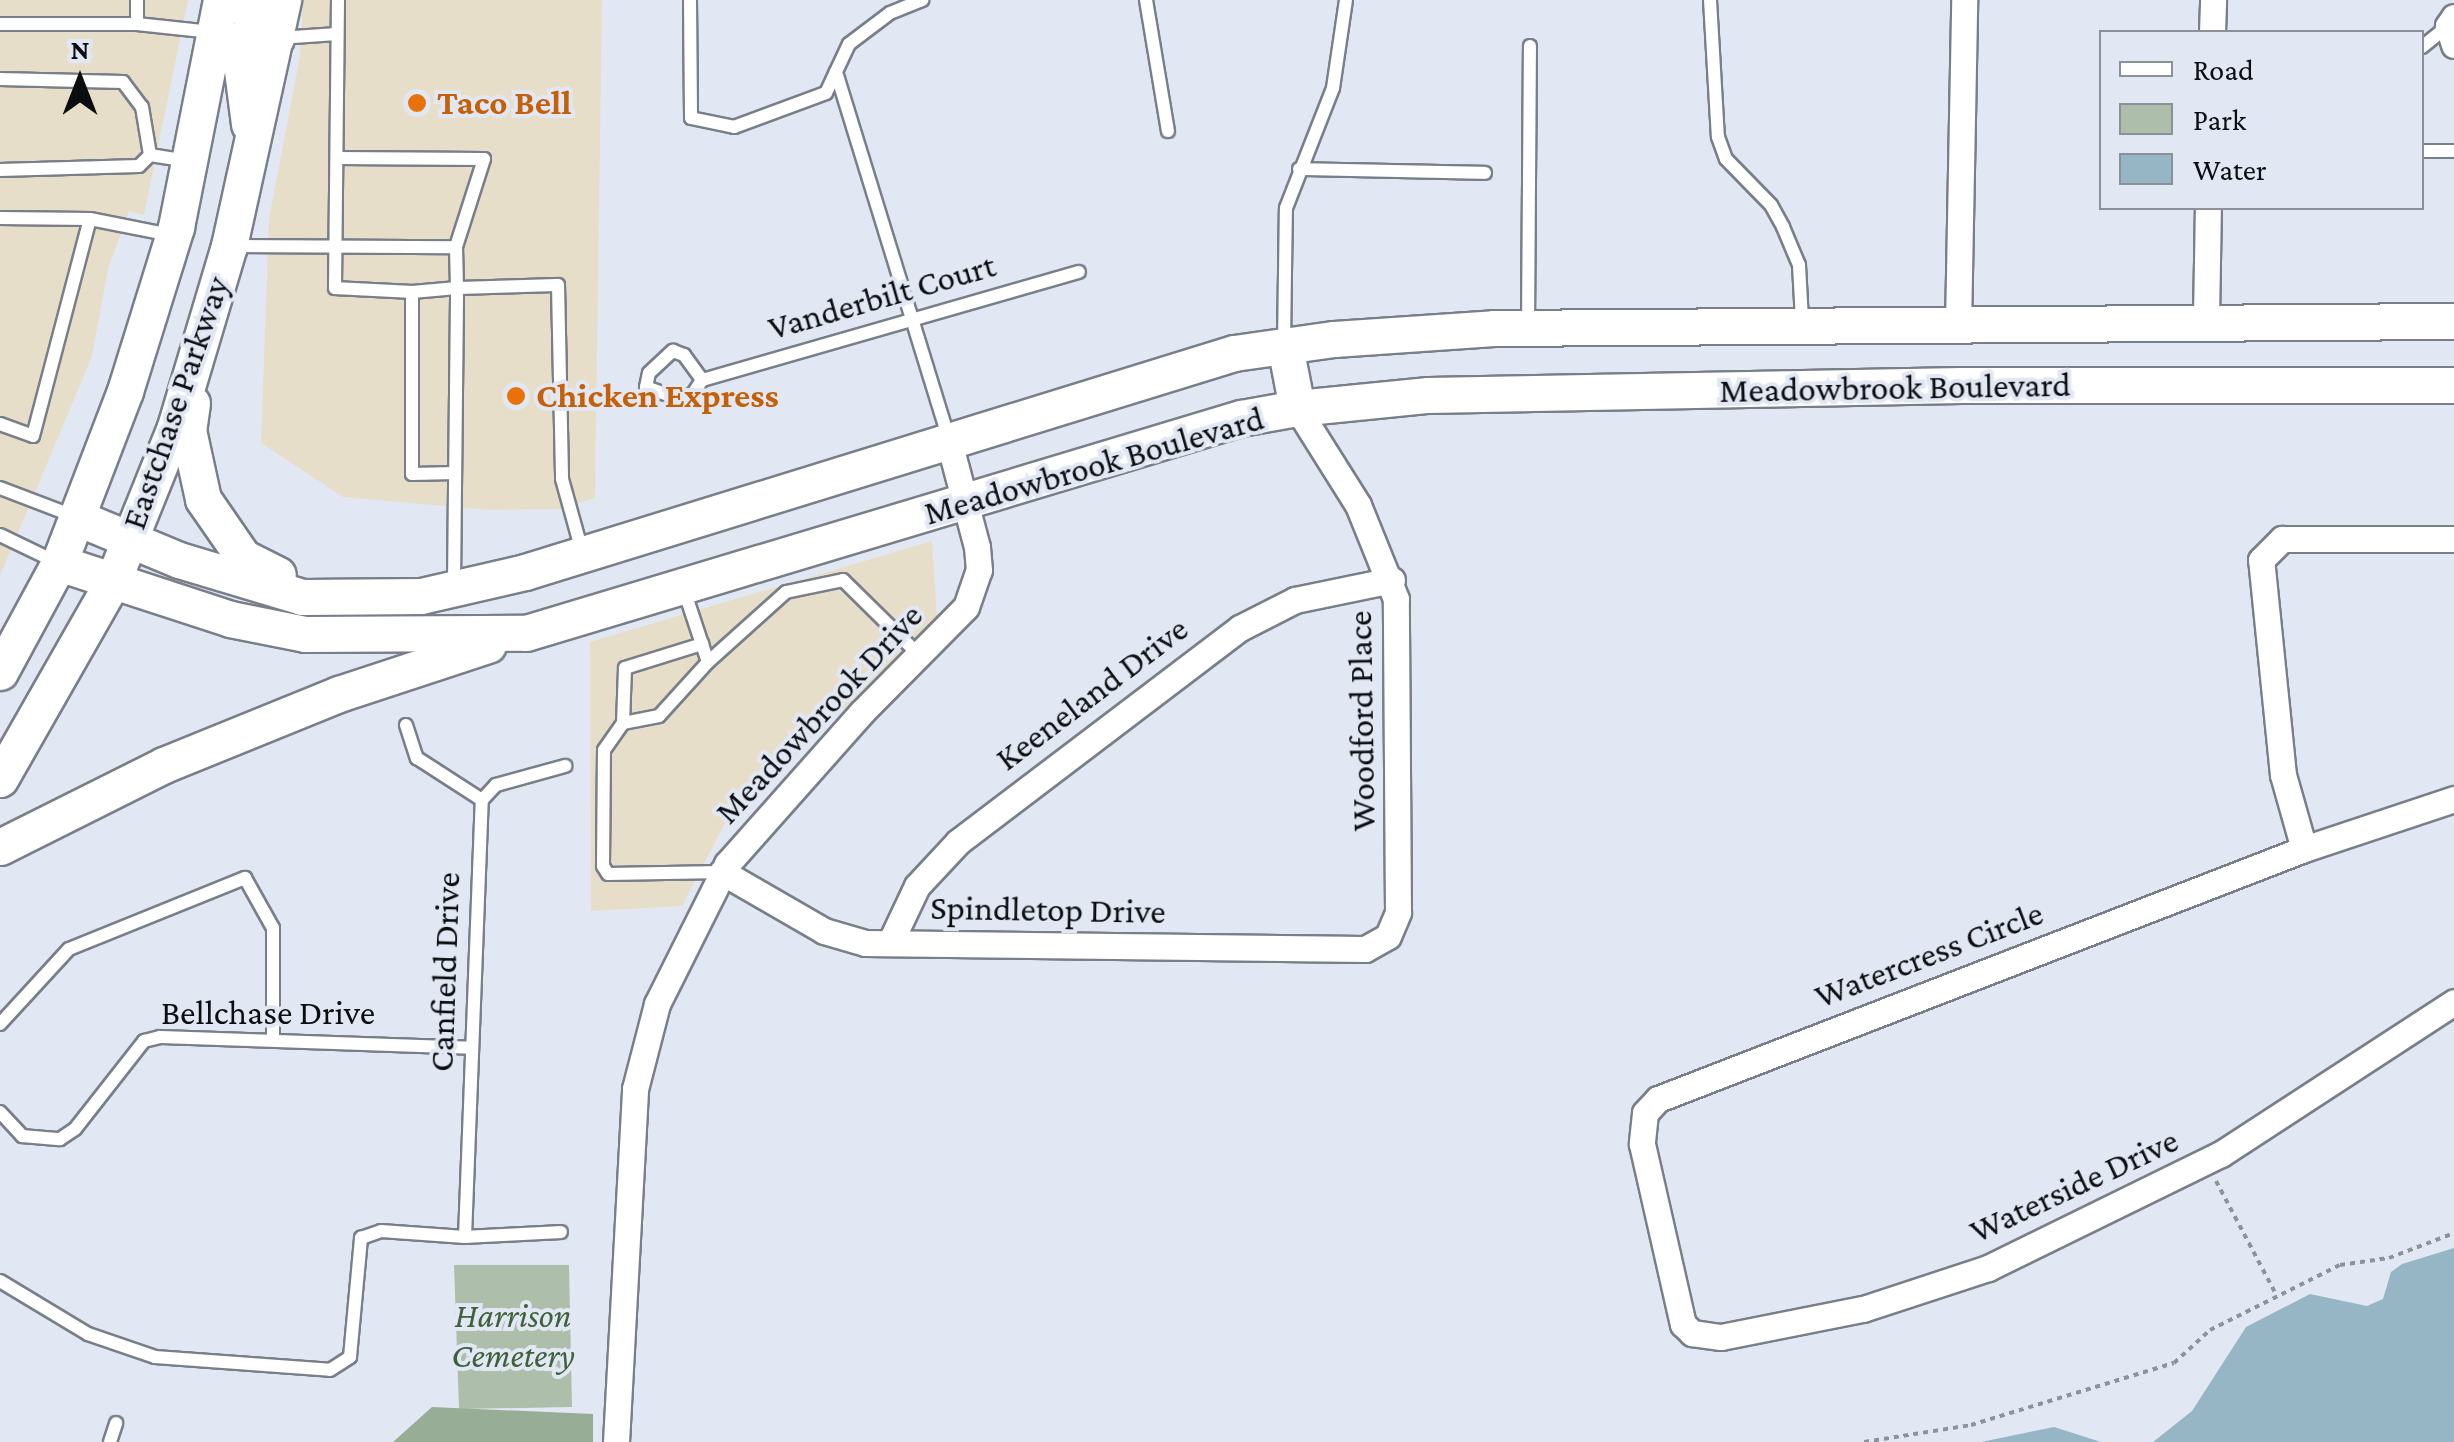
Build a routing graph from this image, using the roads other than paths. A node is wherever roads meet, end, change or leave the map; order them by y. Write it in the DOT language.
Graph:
graph roads {
  1 [pos="137,0"];
  2 [pos="248,0"];
  3 [pos="283,0"];
  4 [pos="338,0"];
  5 [pos="690,0"];
  6 [pos="923,0"];
  7 [pos="1146,0"];
  8 [pos="1346,0"];
  9 [pos="1710,0"];
  10 [pos="1964,0"];
  11 [pos="2213,0"];
  12 [pos="218,16"];
  13 [pos="0,24"];
  14 [pos="137,24"];
  15 [pos="2452,29"];
  16 [pos="2212,30"];
  17 [pos="336,34"];
  18 [pos="276,38"];
  19 [pos="1530,46"];
  20 [pos="2424,46"];
  21 [pos="836,72"];
  22 [pos="0,79"];
  23 [pos="1168,130"];
  24 [pos="254,139"];
  25 [pos="2454,150"];
  26 [pos="2424,151"];
  27 [pos="150,155"];
  28 [pos="336,158"];
  29 [pos="189,161"];
  30 [pos="1299,168"];
  31 [pos="0,170"];
  32 [pos="1485,173"];
  33 [pos="2208,210"];
  34 [pos="0,218"];
  35 [pos="90,219"];
  36 [pos="174,236"];
  37 [pos="229,246"];
  38 [pos="336,247"];
  39 [pos="456,247"];
  40 [pos="1078,272"];
  41 [pos="457,288"];
  42 [pos="412,292"];
  43 [pos="911,316"];
  44 [pos="2206,318"];
  45 [pos="2454,321"];
  46 [pos="1958,326"];
  47 [pos="1528,328"];
  48 [pos="1802,330"];
  49 [pos="1284,346"];
  50 [pos="198,360"];
  51 [pos="702,380"];
  52 [pos="1961,384"];
  53 [pos="2454,385"];
  54 [pos="1297,408"];
  55 [pos="0,424"];
  56 [pos="950,442"];
  57 [pos="455,474"];
  58 [pos="0,488"];
  59 [pos="968,504"];
  60 [pos="78,518"];
  61 [pos="0,535"];
  62 [pos="130,537"];
  63 [pos="2454,539"];
  64 [pos="582,553"];
  65 [pos="59,564"];
  66 [pos="1392,580"];
  67 [pos="112,583"];
  68 [pos="682,583"];
  69 [pos="454,589"];
  70 [pos="323,598"];
  71 [pos="526,633"];
  72 [pos="702,644"];
  73 [pos="920,657"];
  74 [pos="708,662"];
  75 [pos="0,672"];
  76 [pos="623,724"];
  77 [pos="406,725"];
  78 [pos="565,766"];
  79 [pos="0,779"];
  80 [pos="2454,799"];
  81 [pos="482,800"];
  82 [pos="0,847"];
  83 [pos="2304,848"];
  84 [pos="722,872"];
  85 [pos="1388,936"];
  86 [pos="890,943"];
  87 [pos="2454,1002"];
  88 [pos="0,1024"];
  89 [pos="273,1038"];
  90 [pos="472,1048"];
  91 [pos="0,1112"];
  92 [pos="561,1232"];
  93 [pos="465,1237"];
  94 [pos="0,1281"];
  95 [pos="1687,1329"];
  96 [pos="116,1422"];
  97 [pos="110,1442"];
  98 [pos="616,1442"];
  1 -- 14 [label="lane"];
  2 -- 18 [label="main road"];
  3 -- 18 [label="main road, Eastchase Parkway"];
  4 -- 17 [label="lane"];
  5 -- 21 [label="lane"];
  6 -- 21 [label="lane"];
  7 -- 23 [label="lane"];
  8 -- 30 [label="lane"];
  9 -- 48 [label="lane"];
  10 -- 46 [label="street"];
  11 -- 16 [label="street"];
  12 -- 14 [label="lane"];
  12 -- 24 [label="main road"];
  12 -- 29 [label="main road, Eastchase Parkway"];
  13 -- 14 [label="lane"];
  15 -- 20 [label="lane"];
  17 -- 18 [label="lane"];
  17 -- 28 [label="lane"];
  18 -- 24 [label="main road, Eastchase Parkway"];
  19 -- 47 [label="lane"];
  21 -- 43 [label="lane"];
  22 -- 27 [label="lane"];
  24 -- 37 [label="main road, Eastchase Parkway"];
  25 -- 26 [label="lane"];
  27 -- 29 [label="lane"];
  27 -- 31 [label="lane"];
  28 -- 38 [label="lane"];
  28 -- 39 [label="lane"];
  29 -- 36 [label="main road, Eastchase Parkway"];
  30 -- 32 [label="lane"];
  30 -- 49 [label="lane"];
  33 -- 44 [label="street"];
  34 -- 35 [label="lane"];
  35 -- 36 [label="lane"];
  35 -- 55 [label="lane"];
  36 -- 60 [label="main road, Eastchase Parkway"];
  37 -- 38 [label="lane"];
  37 -- 50 [label="main road, Eastchase Parkway"];
  38 -- 39 [label="lane"];
  38 -- 42 [label="lane"];
  39 -- 41 [label="lane"];
  40 -- 43 [label="lane, Vanderbilt Court"];
  41 -- 42 [label="lane"];
  41 -- 57 [label="lane"];
  41 -- 64 [label="lane"];
  42 -- 57 [label="lane"];
  43 -- 51 [label="lane, Vanderbilt Court"];
  43 -- 56 [label="lane"];
  44 -- 45 [label="main road, Meadowbrook Boulevard"];
  44 -- 46 [label="main road, Meadowbrook Boulevard"];
  46 -- 48 [label="main road, Meadowbrook Boulevard"];
  46 -- 52 [label="main road"];
  47 -- 48 [label="main road, Meadowbrook Boulevard"];
  47 -- 49 [label="main road, Meadowbrook Boulevard"];
  49 -- 54 [label="main road"];
  49 -- 56 [label="main road, Meadowbrook Boulevard"];
  50 -- 62 [label="main road, Eastchase Parkway"];
  50 -- 70 [label="main road"];
  51 -- 51 [label="lane, Vanderbilt Court"];
  52 -- 53 [label="main road, Meadowbrook Boulevard"];
  52 -- 54 [label="main road, Meadowbrook Boulevard"];
  54 -- 59 [label="main road, Meadowbrook Boulevard"];
  54 -- 66 [label="street, Woodford Place"];
  56 -- 59 [label="street, Meadowbrook Drive"];
  56 -- 64 [label="main road, Meadowbrook Boulevard"];
  57 -- 69 [label="lane"];
  58 -- 60 [label="lane"];
  59 -- 68 [label="main road, Meadowbrook Boulevard"];
  59 -- 73 [label="street, Meadowbrook Drive"];
  60 -- 62 [label="main road, Meadowbrook Boulevard"];
  60 -- 65 [label="main road, Eastchase Parkway"];
  61 -- 65 [label="lane"];
  62 -- 67 [label="main road, Eastchase Parkway"];
  62 -- 70 [label="main road, Meadowbrook Boulevard"];
  63 -- 83 [label="street"];
  64 -- 69 [label="main road, Meadowbrook Boulevard"];
  65 -- 67 [label="main road, Meadowbrook Boulevard"];
  65 -- 75 [label="main road, Eastchase Parkway"];
  66 -- 85 [label="street, Woodford Place"];
  66 -- 86 [label="street, Keeneland Drive"];
  67 -- 71 [label="main road, Meadowbrook Boulevard"];
  67 -- 79 [label="main road, Eastchase Parkway"];
  68 -- 71 [label="main road, Meadowbrook Boulevard"];
  68 -- 72 [label="lane"];
  69 -- 70 [label="main road, Meadowbrook Boulevard"];
  71 -- 82 [label="main road"];
  72 -- 74 [label="lane"];
  72 -- 76 [label="lane"];
  73 -- 74 [label="lane"];
  73 -- 84 [label="street, Meadowbrook Drive"];
  74 -- 76 [label="lane"];
  76 -- 84 [label="lane"];
  77 -- 81 [label="lane"];
  78 -- 81 [label="lane"];
  80 -- 83 [label="street, Watercress Circle"];
  81 -- 90 [label="lane, Canfield Drive"];
  83 -- 95 [label="street, Watercress Circle"];
  84 -- 86 [label="street, Spindletop Drive"];
  84 -- 98 [label="street, Meadowbrook Drive"];
  85 -- 86 [label="street, Spindletop Drive"];
  87 -- 95 [label="street, Waterside Drive"];
  88 -- 89 [label="lane"];
  89 -- 90 [label="lane, Bellchase Drive"];
  89 -- 91 [label="lane, Bellchase Drive"];
  90 -- 93 [label="lane, Canfield Drive"];
  92 -- 93 [label="lane"];
  93 -- 94 [label="lane"];
  96 -- 97 [label="lane"];
}
